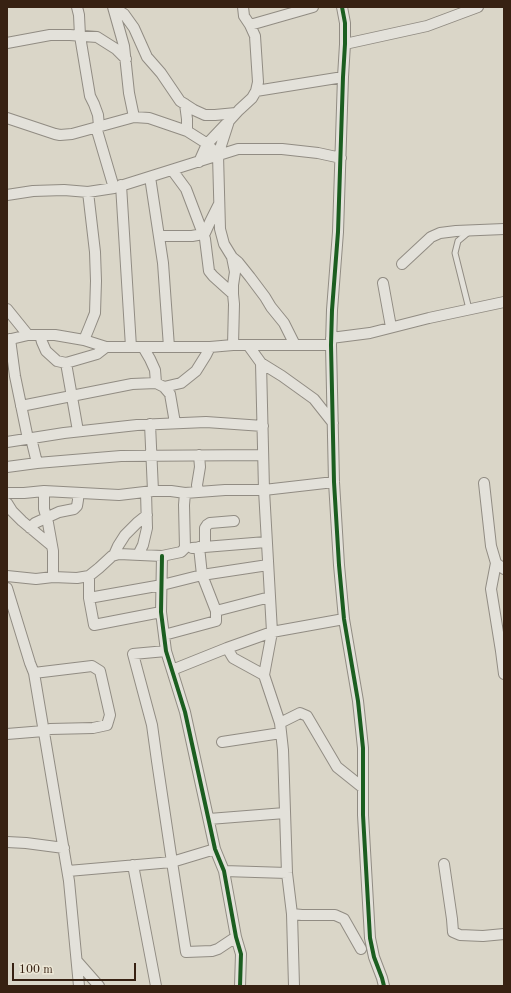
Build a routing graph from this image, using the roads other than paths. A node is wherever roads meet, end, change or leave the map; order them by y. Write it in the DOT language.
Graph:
graph roads {
  1 [pos="77,7"];
  2 [pos="113,7"];
  3 [pos="243,7"];
  4 [pos="313,7"];
  5 [pos="342,7"];
  6 [pos="478,7"];
  7 [pos="250,25"];
  8 [pos="80,36"];
  9 [pos="7,43"];
  10 [pos="346,44"];
  11 [pos="126,59"];
  12 [pos="343,77"];
  13 [pos="256,91"];
  14 [pos="185,104"];
  15 [pos="236,113"];
  16 [pos="134,117"];
  17 [pos="7,118"];
  18 [pos="229,122"];
  19 [pos="97,127"];
  20 [pos="188,131"];
  21 [pos="207,144"];
  22 [pos="218,155"];
  23 [pos="341,158"];
  24 [pos="199,162"];
  25 [pos="172,170"];
  26 [pos="150,177"];
  27 [pos="118,186"];
  28 [pos="88,192"];
  29 [pos="7,195"];
  30 [pos="220,202"];
  31 [pos="504,229"];
  32 [pos="471,230"];
  33 [pos="203,234"];
  34 [pos="159,236"];
  35 [pos="232,257"];
  36 [pos="402,264"];
  37 [pos="383,283"];
  38 [pos="233,294"];
  39 [pos="504,302"];
  40 [pos="7,309"];
  41 [pos="469,309"];
  42 [pos="391,327"];
  43 [pos="28,335"];
  44 [pos="40,335"];
  45 [pos="8,340"];
  46 [pos="84,340"];
  47 [pos="331,342"];
  48 [pos="233,345"];
  49 [pos="248,345"];
  50 [pos="295,345"];
  51 [pos="106,347"];
  52 [pos="131,347"];
  53 [pos="170,347"];
  54 [pos="210,347"];
  55 [pos="143,348"];
  56 [pos="66,363"];
  57 [pos="261,363"];
  58 [pos="11,377"];
  59 [pos="160,385"];
  60 [pos="72,396"];
  61 [pos="21,406"];
  62 [pos="175,423"];
  63 [pos="333,423"];
  64 [pos="150,424"];
  65 [pos="263,426"];
  66 [pos="78,432"];
  67 [pos="29,438"];
  68 [pos="7,442"];
  69 [pos="199,455"];
  70 [pos="263,455"];
  71 [pos="151,456"];
  72 [pos="37,463"];
  73 [pos="7,467"];
  74 [pos="334,482"];
  75 [pos="484,483"];
  76 [pos="264,490"];
  77 [pos="44,491"];
  78 [pos="150,492"];
  79 [pos="198,492"];
  80 [pos="7,493"];
  81 [pos="78,493"];
  82 [pos="185,493"];
  83 [pos="7,503"];
  84 [pos="147,515"];
  85 [pos="46,517"];
  86 [pos="234,521"];
  87 [pos="30,528"];
  88 [pos="266,542"];
  89 [pos="52,546"];
  90 [pos="202,547"];
  91 [pos="185,548"];
  92 [pos="114,555"];
  93 [pos="138,555"];
  94 [pos="162,556"];
  95 [pos="268,565"];
  96 [pos="500,566"];
  97 [pos="7,576"];
  98 [pos="89,576"];
  99 [pos="202,576"];
  100 [pos="53,577"];
  101 [pos="162,585"];
  102 [pos="7,588"];
  103 [pos="270,597"];
  104 [pos="89,598"];
  105 [pos="216,611"];
  106 [pos="161,612"];
  107 [pos="344,618"];
  108 [pos="272,632"];
  109 [pos="164,634"];
  110 [pos="226,648"];
  111 [pos="166,651"];
  112 [pos="172,670"];
  113 [pos="34,673"];
  114 [pos="504,674"];
  115 [pos="264,675"];
  116 [pos="280,728"];
  117 [pos="44,731"];
  118 [pos="7,734"];
  119 [pos="222,742"];
  120 [pos="362,787"];
  121 [pos="285,813"];
  122 [pos="209,820"];
  123 [pos="7,842"];
  124 [pos="64,848"];
  125 [pos="215,849"];
  126 [pos="172,862"];
  127 [pos="444,864"];
  128 [pos="133,865"];
  129 [pos="68,871"];
  130 [pos="224,871"];
  131 [pos="287,873"];
  132 [pos="292,914"];
  133 [pos="504,934"];
  134 [pos="236,937"];
  135 [pos="361,949"];
  136 [pos="77,961"];
  137 [pos="79,986"];
  138 [pos="99,986"];
  139 [pos="156,986"];
  140 [pos="240,986"];
  141 [pos="294,986"];
  142 [pos="384,986"];
  1 -- 8 [label="street"];
  2 -- 11 [label="street"];
  2 -- 14 [label="street"];
  3 -- 7 [label="street"];
  4 -- 7 [label="street"];
  5 -- 10 [label="street"];
  6 -- 10 [label="street"];
  7 -- 13 [label="street"];
  8 -- 9 [label="street"];
  8 -- 11 [label="street"];
  8 -- 19 [label="street"];
  10 -- 12 [label="street"];
  11 -- 16 [label="street"];
  12 -- 13 [label="street"];
  12 -- 23 [label="street"];
  13 -- 15 [label="street"];
  14 -- 15 [label="street"];
  14 -- 20 [label="street"];
  15 -- 18 [label="street"];
  16 -- 19 [label="street"];
  16 -- 20 [label="street"];
  17 -- 19 [label="street"];
  18 -- 21 [label="street"];
  18 -- 22 [label="street"];
  19 -- 27 [label="street"];
  20 -- 21 [label="street"];
  21 -- 22 [label="street"];
  21 -- 24 [label="street"];
  22 -- 23 [label="street"];
  22 -- 24 [label="street"];
  22 -- 30 [label="street"];
  23 -- 47 [label="street"];
  24 -- 25 [label="street"];
  25 -- 26 [label="street"];
  25 -- 33 [label="street"];
  26 -- 27 [label="street"];
  26 -- 34 [label="street"];
  27 -- 28 [label="street"];
  27 -- 52 [label="street"];
  28 -- 29 [label="street"];
  28 -- 46 [label="street"];
  30 -- 33 [label="street"];
  30 -- 35 [label="street"];
  31 -- 32 [label="street"];
  32 -- 36 [label="street"];
  32 -- 41 [label="lane"];
  33 -- 34 [label="street"];
  33 -- 38 [label="street"];
  34 -- 53 [label="street"];
  35 -- 38 [label="street"];
  35 -- 50 [label="street"];
  37 -- 42 [label="street"];
  38 -- 48 [label="street"];
  39 -- 41 [label="street"];
  40 -- 43 [label="street"];
  41 -- 42 [label="street"];
  42 -- 47 [label="street"];
  43 -- 44 [label="street"];
  43 -- 45 [label="street"];
  44 -- 46 [label="street"];
  44 -- 56 [label="street"];
  45 -- 58 [label="street"];
  46 -- 51 [label="street"];
  47 -- 50 [label="street"];
  47 -- 63 [label="street"];
  48 -- 49 [label="street"];
  48 -- 54 [label="street"];
  49 -- 50 [label="street"];
  49 -- 57 [label="street"];
  51 -- 52 [label="street"];
  51 -- 56 [label="street"];
  52 -- 55 [label="street"];
  53 -- 54 [label="street"];
  53 -- 55 [label="street"];
  54 -- 59 [label="street"];
  55 -- 59 [label="street"];
  56 -- 60 [label="street"];
  57 -- 63 [label="street"];
  57 -- 65 [label="street"];
  58 -- 61 [label="street"];
  59 -- 60 [label="street"];
  59 -- 62 [label="street"];
  60 -- 61 [label="street"];
  60 -- 66 [label="street"];
  61 -- 67 [label="street"];
  62 -- 64 [label="street"];
  62 -- 65 [label="street"];
  63 -- 74 [label="street"];
  64 -- 66 [label="street"];
  64 -- 71 [label="street"];
  65 -- 70 [label="street"];
  66 -- 67 [label="street"];
  67 -- 68 [label="street"];
  67 -- 72 [label="street"];
  69 -- 70 [label="street"];
  69 -- 71 [label="street"];
  69 -- 79 [label="street"];
  70 -- 76 [label="street"];
  71 -- 72 [label="street"];
  71 -- 78 [label="street"];
  72 -- 73 [label="street"];
  74 -- 76 [label="street"];
  74 -- 107 [label="street"];
  75 -- 96 [label="street"];
  76 -- 79 [label="street"];
  76 -- 88 [label="street"];
  77 -- 80 [label="street"];
  77 -- 81 [label="street"];
  77 -- 85 [label="street"];
  78 -- 81 [label="street"];
  78 -- 82 [label="street"];
  78 -- 84 [label="street"];
  79 -- 82 [label="street"];
  81 -- 85 [label="street"];
  82 -- 91 [label="street"];
  83 -- 87 [label="street"];
  84 -- 92 [label="street"];
  84 -- 93 [label="street"];
  85 -- 87 [label="street"];
  85 -- 89 [label="street"];
  86 -- 90 [label="street"];
  87 -- 89 [label="street"];
  88 -- 90 [label="street"];
  88 -- 95 [label="street"];
  89 -- 100 [label="street"];
  90 -- 91 [label="street"];
  90 -- 99 [label="street"];
  91 -- 94 [label="street"];
  92 -- 93 [label="street"];
  92 -- 98 [label="street"];
  93 -- 94 [label="street"];
  94 -- 101 [label="street"];
  95 -- 99 [label="street"];
  95 -- 103 [label="street"];
  96 -- 114 [label="street"];
  97 -- 100 [label="street"];
  98 -- 100 [label="street"];
  98 -- 104 [label="street"];
  99 -- 101 [label="street"];
  99 -- 105 [label="street"];
  101 -- 104 [label="street"];
  101 -- 106 [label="street"];
  102 -- 113 [label="street"];
  103 -- 105 [label="street"];
  103 -- 108 [label="street"];
  104 -- 106 [label="street"];
  105 -- 109 [label="street"];
  106 -- 109 [label="street"];
  107 -- 108 [label="street"];
  107 -- 120 [label="street"];
  108 -- 110 [label="street"];
  108 -- 115 [label="street"];
  109 -- 111 [label="street"];
  110 -- 112 [label="street"];
  110 -- 115 [label="street"];
  111 -- 112 [label="street"];
  111 -- 126 [label="street"];
  112 -- 122 [label="street"];
  113 -- 117 [label="street"];
  113 -- 117 [label="street"];
  115 -- 116 [label="street"];
  116 -- 119 [label="street"];
  116 -- 120 [label="street"];
  116 -- 121 [label="street"];
  117 -- 118 [label="street"];
  117 -- 124 [label="street"];
  120 -- 142 [label="street"];
  121 -- 122 [label="street"];
  121 -- 131 [label="street"];
  122 -- 125 [label="street"];
  123 -- 124 [label="street"];
  124 -- 129 [label="street"];
  125 -- 126 [label="street"];
  125 -- 130 [label="street"];
  126 -- 128 [label="street"];
  126 -- 134 [label="street"];
  127 -- 133 [label="street"];
  128 -- 129 [label="street"];
  128 -- 139 [label="street"];
  129 -- 136 [label="street"];
  130 -- 131 [label="street"];
  130 -- 134 [label="street"];
  131 -- 132 [label="street"];
  132 -- 135 [label="street"];
  132 -- 141 [label="street"];
  134 -- 140 [label="street"];
  136 -- 137 [label="street"];
  136 -- 138 [label="street"];
}
